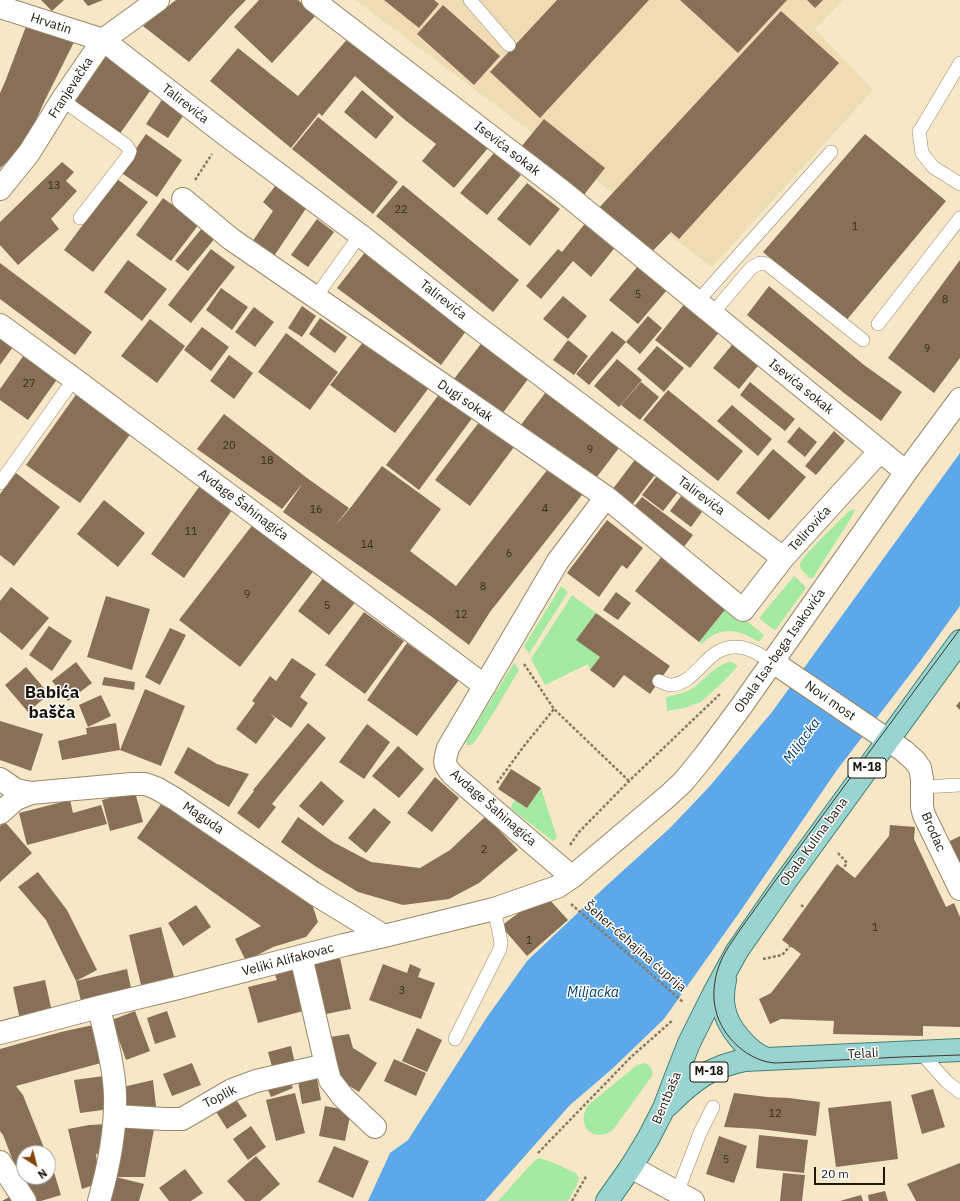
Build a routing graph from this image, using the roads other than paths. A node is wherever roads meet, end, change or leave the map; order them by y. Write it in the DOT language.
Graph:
graph roads {
  1 [pos="158,0"];
  2 [pos="313,0"];
  3 [pos="470,0"];
  4 [pos="0,7"];
  5 [pos="103,40"];
  6 [pos="509,45"];
  7 [pos="960,63"];
  8 [pos="62,100"];
  9 [pos="830,152"];
  10 [pos="960,184"];
  11 [pos="0,190"];
  12 [pos="183,199"];
  13 [pos="80,218"];
  14 [pos="960,218"];
  15 [pos="360,235"];
  16 [pos="315,298"];
  17 [pos="705,308"];
  18 [pos="878,324"];
  19 [pos="0,325"];
  20 [pos="863,340"];
  21 [pos="74,379"];
  22 [pos="960,399"];
  23 [pos="880,451"];
  24 [pos="906,472"];
  25 [pos="0,483"];
  26 [pos="606,497"];
  27 [pos="783,558"];
  28 [pos="743,610"];
  29 [pos="960,641"];
  30 [pos="773,662"];
  31 [pos="659,681"];
  32 [pos="485,686"];
  33 [pos="880,736"];
  34 [pos="0,779"];
  35 [pos="960,785"];
  36 [pos="922,787"];
  37 [pos="31,793"];
  38 [pos="0,813"];
  39 [pos="572,877"];
  40 [pos="960,889"];
  41 [pos="494,909"];
  42 [pos="384,936"];
  43 [pos="301,956"];
  44 [pos="727,968"];
  45 [pos="99,1007"];
  46 [pos="0,1033"];
  47 [pos="455,1039"];
  48 [pos="960,1050"];
  49 [pos="921,1053"];
  50 [pos="766,1059"];
  51 [pos="326,1065"];
  52 [pos="960,1092"];
  53 [pos="713,1107"];
  54 [pos="664,1108"];
  55 [pos="115,1116"];
  56 [pos="375,1127"];
  57 [pos="0,1162"];
  58 [pos="631,1167"];
  59 [pos="688,1199"];
  60 [pos="25,1201"];
  61 [pos="99,1201"];
  62 [pos="607,1201"];
  1 -- 5 [label="street, Franjevačka"];
  2 -- 17 [label="street, Isevića sokak"];
  3 -- 6 [label="lane"];
  4 -- 5 [label="street, Hrvatin"];
  5 -- 8 [label="street, Franjevačka"];
  5 -- 15 [label="street, Talirevića"];
  7 -- 10 [label="lane"];
  8 -- 11 [label="street, Franjevačka"];
  8 -- 13 [label="lane"];
  9 -- 17 [label="lane"];
  12 -- 16 [label="street, Dugi sokak"];
  14 -- 18 [label="lane"];
  15 -- 16 [label="lane"];
  15 -- 27 [label="street, Talirevića"];
  16 -- 26 [label="street, Dugi sokak"];
  17 -- 20 [label="lane"];
  17 -- 23 [label="street, Isevića sokak"];
  19 -- 21 [label="street, Avdage Šahinagića"];
  21 -- 25 [label="lane"];
  21 -- 32 [label="street, Avdage Šahinagića"];
  22 -- 24 [label="street, Obala Isa-bega Isakovića"];
  23 -- 24 [label="street, Isevića sokak"];
  23 -- 27 [label="street, Telirovića"];
  24 -- 30 [label="street, Obala Isa-bega Isakovića"];
  26 -- 28 [label="street, Dugi sokak"];
  26 -- 32 [label="street, Avdage Šahinagića"];
  27 -- 28 [label="street, Telirovića"];
  29 -- 33 [label="main road, Obala Kulina bana / M-18"];
  30 -- 31 [label="lane"];
  30 -- 33 [label="street, Novi most"];
  30 -- 39 [label="street, Obala Isa-bega Isakovića"];
  32 -- 39 [label="street, Avdage Šahinagića"];
  33 -- 36 [label="street, Brodac"];
  33 -- 44 [label="main road, Obala Kulina bana / M-18"];
  34 -- 37 [label="street, Maguda"];
  35 -- 36 [label="lane"];
  36 -- 40 [label="street, Brodac"];
  37 -- 38 [label="street"];
  37 -- 42 [label="street, Maguda"];
  39 -- 41 [label="street, Veliki Alifakovac"];
  41 -- 42 [label="street, Veliki Alifakovac"];
  41 -- 47 [label="lane"];
  42 -- 43 [label="street, Veliki Alifakovac"];
  43 -- 45 [label="street, Veliki Alifakovac"];
  43 -- 51 [label="street"];
  44 -- 50 [label="main road, M-18"];
  44 -- 54 [label="main road, Bentbaša / M-18"];
  45 -- 46 [label="street, Veliki Alifakovac"];
  45 -- 55 [label="street"];
  48 -- 49 [label="main road, Telali / M-18"];
  49 -- 50 [label="main road, Telali / M-18"];
  49 -- 52 [label="lane"];
  50 -- 54 [label="main road, Telali / M-18"];
  51 -- 55 [label="street, Toplik"];
  51 -- 56 [label="street"];
  53 -- 59 [label="lane"];
  54 -- 58 [label="main road, Bentbaša / M-18"];
  55 -- 61 [label="street"];
  57 -- 60 [label="street"];
  58 -- 59 [label="street"];
  58 -- 62 [label="main road, Bentbaša / M-18"];
}
